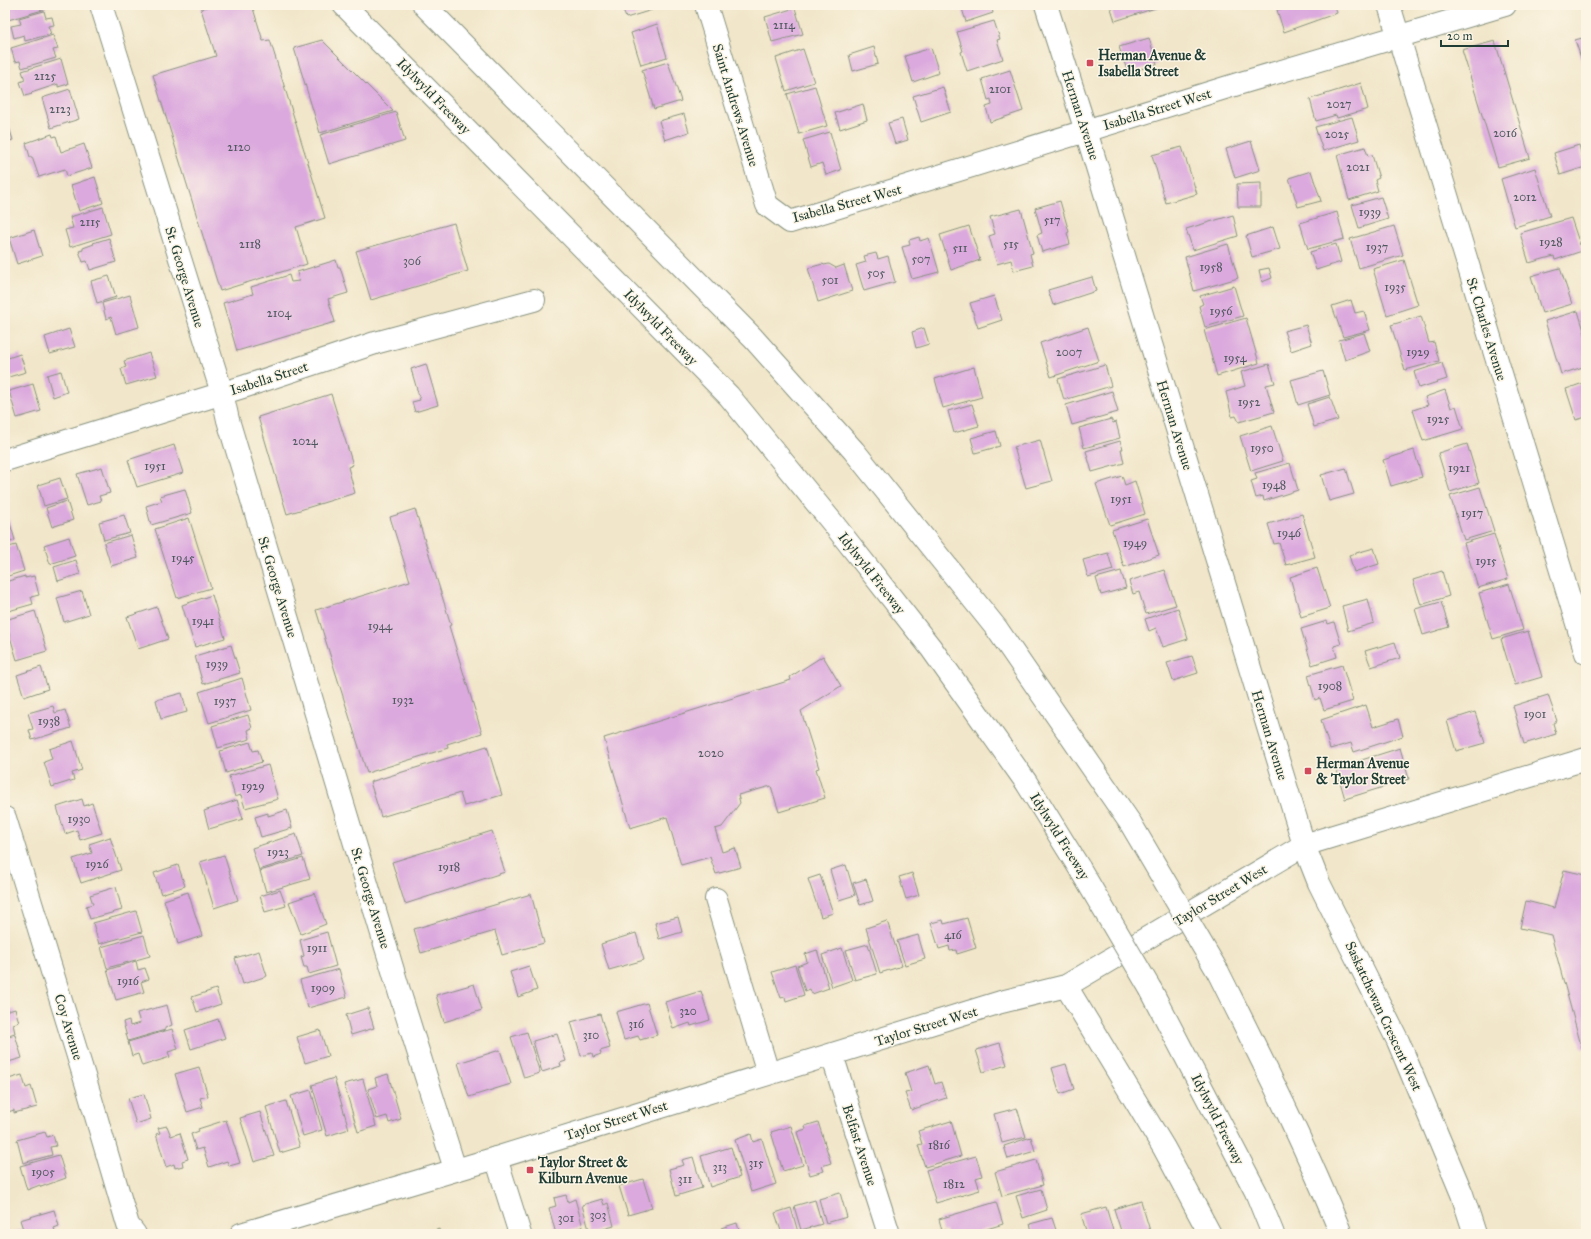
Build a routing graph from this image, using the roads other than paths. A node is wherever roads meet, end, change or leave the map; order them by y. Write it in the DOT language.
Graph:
graph roads {
  1 [pos="101,5"];
  2 [pos="344,5"];
  3 [pos="424,5"];
  4 [pos="706,5"];
  5 [pos="1046,5"];
  6 [pos="1389,5"];
  7 [pos="1505,5"];
  8 [pos="1399,37"];
  9 [pos="1086,131"];
  10 [pos="767,206"];
  11 [pos="534,300"];
  12 [pos="222,393"];
  13 [pos="5,460"];
  14 [pos="1586,653"];
  15 [pos="1586,759"];
  16 [pos="5,818"];
  17 [pos="1304,845"];
  18 [pos="716,899"];
  19 [pos="1066,986"];
  20 [pos="832,1055"];
  21 [pos="768,1073"];
  22 [pos="496,1158"];
  23 [pos="455,1169"];
  24 [pos="135,1234"];
  25 [pos="241,1234"];
  26 [pos="520,1234"];
  27 [pos="889,1234"];
  28 [pos="1210,1234"];
  29 [pos="1273,1234"];
  30 [pos="1340,1234"];
  31 [pos="1475,1234"];
  1 -- 12 [label="main road, St. George Avenue"];
  2 -- 29 [label="main road, Idylwyld Freeway, bridge"];
  3 -- 30 [label="main road, bridge"];
  4 -- 10 [label="main road, Saint Andrews Avenue"];
  5 -- 9 [label="main road, Herman Avenue"];
  6 -- 8 [label="main road, St. Charles Avenue"];
  7 -- 8 [label="main road, Isabella Street West"];
  8 -- 9 [label="main road, Isabella Street West"];
  8 -- 14 [label="main road, St. Charles Avenue"];
  9 -- 10 [label="main road, Isabella Street West"];
  9 -- 17 [label="main road, Herman Avenue"];
  11 -- 12 [label="main road, Isabella Street"];
  12 -- 13 [label="main road, Isabella Street"];
  12 -- 23 [label="main road, St. George Avenue"];
  15 -- 17 [label="main road, Taylor Street West"];
  16 -- 24 [label="main road, Coy Avenue"];
  17 -- 19 [label="main road, Taylor Street West"];
  17 -- 31 [label="main road, Saskatchewan Crescent West"];
  18 -- 21 [label="main road"];
  19 -- 20 [label="main road, Taylor Street West"];
  19 -- 28 [label="main road"];
  20 -- 21 [label="main road, Taylor Street West"];
  20 -- 27 [label="main road, Belfast Avenue"];
  21 -- 22 [label="main road, Taylor Street West"];
  22 -- 23 [label="main road, Taylor Street West"];
  22 -- 26 [label="main road"];
  23 -- 25 [label="main road, Taylor Street West"];
}
